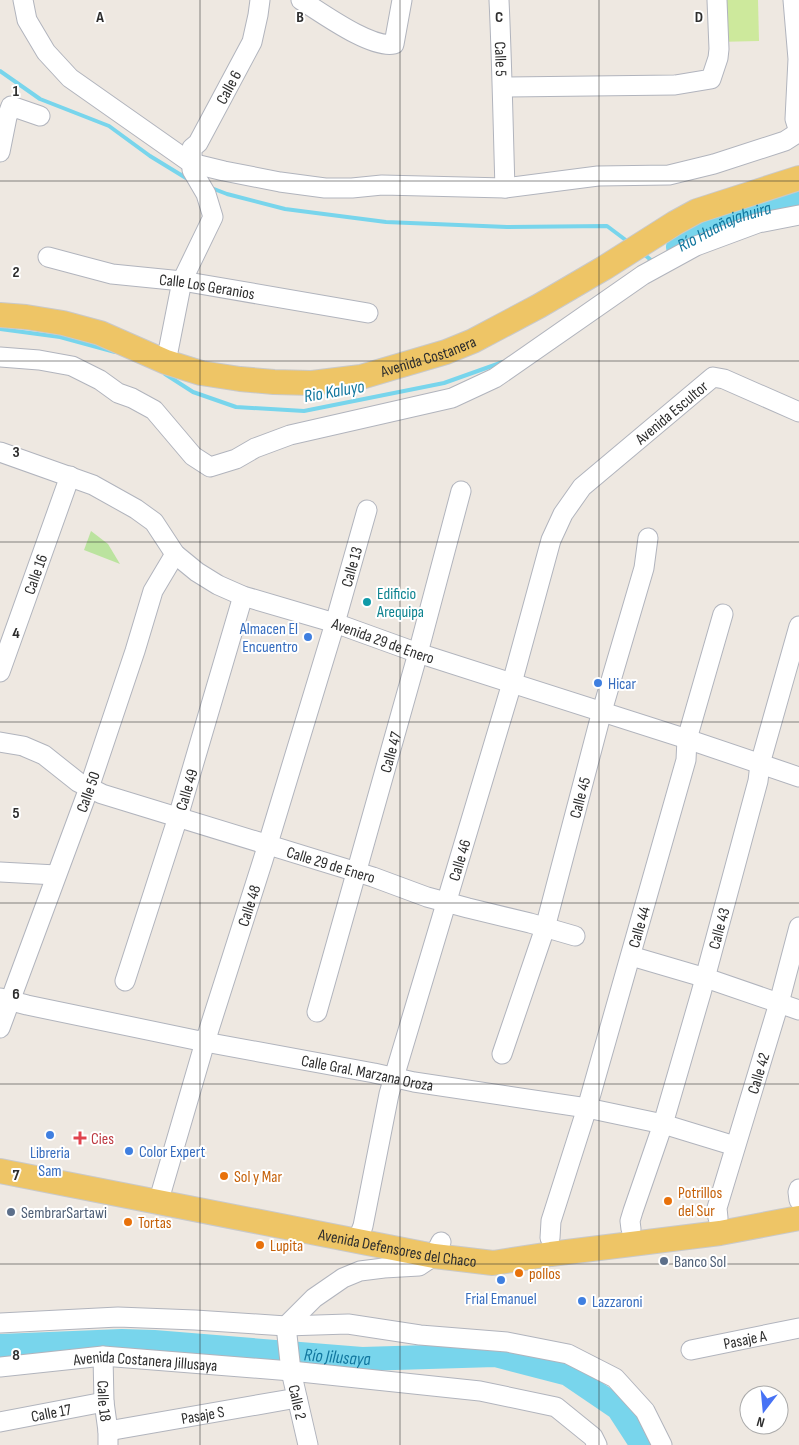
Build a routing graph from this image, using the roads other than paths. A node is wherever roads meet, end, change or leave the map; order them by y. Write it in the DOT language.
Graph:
graph roads {
  1 [pos="23,0"];
  2 [pos="260,0"];
  3 [pos="301,0"];
  4 [pos="402,0"];
  5 [pos="499,0"];
  6 [pos="717,0"];
  7 [pos="793,0"];
  8 [pos="503,87"];
  9 [pos="40,116"];
  10 [pos="799,132"];
  11 [pos="0,152"];
  12 [pos="192,166"];
  13 [pos="799,178"];
  14 [pos="505,188"];
  15 [pos="799,215"];
  16 [pos="48,257"];
  17 [pos="182,281"];
  18 [pos="368,313"];
  19 [pos="0,316"];
  20 [pos="0,357"];
  21 [pos="166,362"];
  22 [pos="799,412"];
  23 [pos="0,452"];
  24 [pos="70,476"];
  25 [pos="582,487"];
  26 [pos="461,491"];
  27 [pos="367,510"];
  28 [pos="648,538"];
  29 [pos="174,554"];
  30 [pos="243,596"];
  31 [pos="722,614"];
  32 [pos="335,623"];
  33 [pos="799,626"];
  34 [pos="418,652"];
  35 [pos="0,672"];
  36 [pos="512,684"];
  37 [pos="602,711"];
  38 [pos="687,739"];
  39 [pos="0,742"];
  40 [pos="760,764"];
  41 [pos="799,777"];
  42 [pos="89,788"];
  43 [pos="178,817"];
  44 [pos="268,844"];
  45 [pos="0,872"];
  46 [pos="357,872"];
  47 [pos="56,875"];
  48 [pos="447,902"];
  49 [pos="799,927"];
  50 [pos="545,928"];
  51 [pos="575,936"];
  52 [pos="631,956"];
  53 [pos="706,978"];
  54 [pos="125,981"];
  55 [pos="5,1000"];
  56 [pos="779,1003"];
  57 [pos="799,1010"];
  58 [pos="317,1012"];
  59 [pos="0,1028"];
  60 [pos="205,1042"];
  61 [pos="502,1054"];
  62 [pos="394,1077"];
  63 [pos="587,1108"];
  64 [pos="663,1124"];
  65 [pos="735,1146"];
  66 [pos="0,1158"];
  67 [pos="0,1171"];
  68 [pos="57,1176"];
  69 [pos="799,1189"];
  70 [pos="160,1196"];
  71 [pos="799,1201"];
  72 [pos="799,1218"];
  73 [pos="719,1226"];
  74 [pos="360,1234"];
  75 [pos="631,1236"];
  76 [pos="551,1246"];
  77 [pos="437,1249"];
  78 [pos="0,1323"];
  79 [pos="286,1326"];
  80 [pos="799,1328"];
  81 [pos="691,1350"];
  82 [pos="103,1356"];
  83 [pos="290,1359"];
  84 [pos="0,1367"];
  85 [pos="297,1398"];
  86 [pos="104,1402"];
  87 [pos="0,1422"];
  88 [pos="108,1438"];
  89 [pos="308,1445"];
  90 [pos="597,1445"];
  91 [pos="662,1445"];
  1 -- 12 [label="street"];
  2 -- 12 [label="street, Calle 6"];
  3 -- 4 [label="street"];
  5 -- 8 [label="street, Calle 5"];
  6 -- 8 [label="street"];
  7 -- 10 [label="street"];
  8 -- 14 [label="street, Calle 5"];
  9 -- 11 [label="street"];
  10 -- 14 [label="street"];
  12 -- 14 [label="street"];
  12 -- 17 [label="street"];
  13 -- 21 [label="main road, Avenida Costanera"];
  15 -- 20 [label="street"];
  16 -- 17 [label="street, Calle Los Geranios"];
  17 -- 18 [label="street, Calle Los Geranios"];
  17 -- 21 [label="street"];
  19 -- 21 [label="main road, Avenida Costanera"];
  22 -- 25 [label="street, Avenida Escultor"];
  23 -- 24 [label="street, Avenida 29 de Enero"];
  24 -- 29 [label="street, Avenida 29 de Enero"];
  24 -- 35 [label="street, Calle 16"];
  25 -- 36 [label="street, Calle 46"];
  26 -- 34 [label="street, Calle 47"];
  27 -- 32 [label="street, Calle 13"];
  28 -- 37 [label="street, Calle 45"];
  29 -- 30 [label="street, Avenida 29 de Enero"];
  29 -- 42 [label="street, Calle 50"];
  30 -- 32 [label="street, Avenida 29 de Enero"];
  30 -- 43 [label="street, Calle 49"];
  31 -- 38 [label="street, Calle 44"];
  32 -- 34 [label="street, Avenida 29 de Enero"];
  32 -- 44 [label="street, Calle 48"];
  33 -- 40 [label="street, Calle 43"];
  34 -- 36 [label="street, Avenida 29 de Enero"];
  34 -- 46 [label="street, Calle 47"];
  36 -- 37 [label="street, Avenida 29 de Enero"];
  36 -- 48 [label="street, Calle 46"];
  37 -- 38 [label="street, Avenida 29 de Enero"];
  37 -- 50 [label="street, Calle 45"];
  38 -- 40 [label="street, Avenida 29 de Enero"];
  38 -- 52 [label="street, Calle 44"];
  39 -- 42 [label="street, Calle 29 de Enero"];
  40 -- 41 [label="street, Avenida 29 de Enero"];
  40 -- 53 [label="street, Calle 43"];
  42 -- 43 [label="street, Calle 29 de Enero"];
  42 -- 47 [label="street, Calle 50"];
  43 -- 44 [label="street, Calle 29 de Enero"];
  43 -- 54 [label="street, Calle 49"];
  44 -- 46 [label="street, Calle 29 de Enero"];
  44 -- 60 [label="street, Calle 48"];
  45 -- 47 [label="street"];
  46 -- 48 [label="street, Calle 29 de Enero"];
  46 -- 58 [label="street, Calle 47"];
  47 -- 55 [label="street, Calle 50"];
  48 -- 50 [label="street, Calle 29 de Enero"];
  48 -- 62 [label="street, Calle 46"];
  49 -- 56 [label="street, Calle 42"];
  50 -- 51 [label="street, Calle 29 de Enero"];
  50 -- 61 [label="street, Calle 45"];
  52 -- 53 [label="street"];
  52 -- 63 [label="street, Calle 44"];
  53 -- 56 [label="street"];
  53 -- 64 [label="street, Calle 43"];
  55 -- 59 [label="street, Calle 50"];
  55 -- 60 [label="street, Calle Gral. Marzana Oroza"];
  56 -- 57 [label="street"];
  56 -- 65 [label="street, Calle 42"];
  60 -- 62 [label="street, Calle Gral. Marzana Oroza"];
  60 -- 70 [label="street, Calle 48"];
  62 -- 63 [label="street, Calle Gral. Marzana Oroza"];
  62 -- 74 [label="street, Calle 46"];
  63 -- 64 [label="street, Calle Gral. Marzana Oroza"];
  63 -- 76 [label="street, Calle 44"];
  64 -- 65 [label="street, Calle Gral. Marzana Oroza"];
  64 -- 75 [label="street, Calle 43"];
  65 -- 73 [label="street, Calle 42"];
  66 -- 68 [label="main road, Avenida Defensores del Chaco"];
  67 -- 68 [label="main road, Avenida Defensores del Chaco"];
  68 -- 70 [label="main road, Avenida Defensores del Chaco"];
  69 -- 71 [label="street"];
  70 -- 74 [label="main road, Avenida Defensores del Chaco"];
  71 -- 73 [label="main road, Avenida Defensores del Chaco"];
  72 -- 73 [label="main road, Avenida Defensores del Chaco"];
  73 -- 75 [label="main road, Avenida Defensores del Chaco"];
  74 -- 77 [label="main road, Avenida Defensores del Chaco"];
  75 -- 76 [label="main road, Avenida Defensores del Chaco"];
  76 -- 77 [label="main road, Avenida Defensores del Chaco"];
  77 -- 79 [label="street"];
  78 -- 79 [label="street"];
  79 -- 83 [label="street, Calle 2"];
  79 -- 91 [label="street"];
  80 -- 81 [label="street, Pasaje A"];
  82 -- 83 [label="street, Avenida Costanera Jillusaya"];
  82 -- 84 [label="street, Avenida Costanera Jillusaya"];
  82 -- 86 [label="street, Calle 18"];
  83 -- 85 [label="street, Calle 2"];
  83 -- 90 [label="street, Avenida Costanera Jillusaya"];
  85 -- 88 [label="street, Pasaje S"];
  85 -- 89 [label="street, Calle 2"];
  86 -- 87 [label="street, Calle 17"];
  86 -- 88 [label="street, Calle 18"];
}
